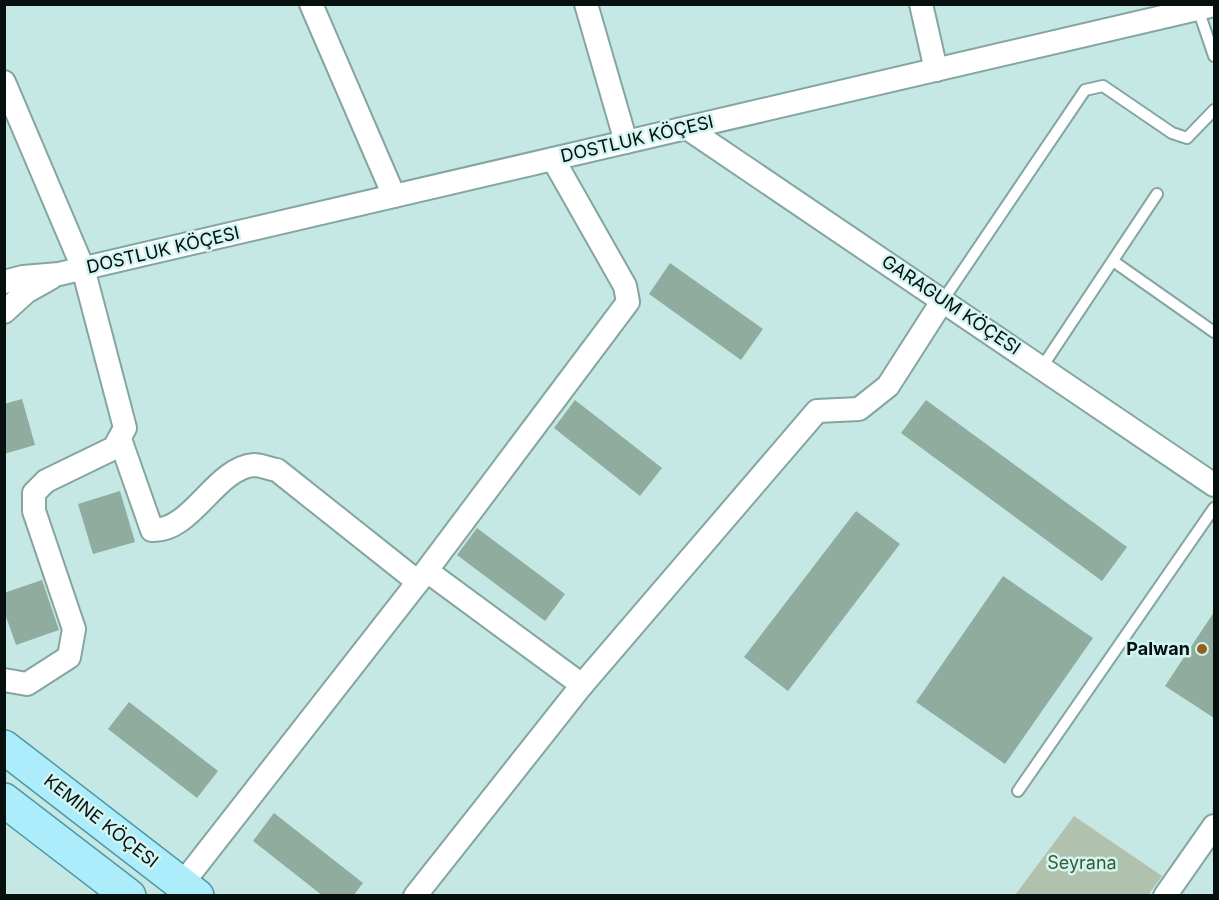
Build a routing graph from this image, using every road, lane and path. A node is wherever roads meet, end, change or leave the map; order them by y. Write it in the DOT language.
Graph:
graph roads {
  1 [pos="311,4"];
  2 [pos="586,4"];
  3 [pos="921,4"];
  4 [pos="1206,7"];
  5 [pos="1215,56"];
  6 [pos="936,70"];
  7 [pos="4,82"];
  8 [pos="1215,110"];
  9 [pos="687,128"];
  10 [pos="626,142"];
  11 [pos="553,159"];
  12 [pos="1157,194"];
  13 [pos="394,196"];
  14 [pos="1113,261"];
  15 [pos="83,268"];
  16 [pos="59,274"];
  17 [pos="4,282"];
  18 [pos="943,300"];
  19 [pos="4,312"];
  20 [pos="1215,332"];
  21 [pos="1042,367"];
  22 [pos="120,439"];
  23 [pos="1215,485"];
  24 [pos="1215,508"];
  25 [pos="422,576"];
  26 [pos="4,680"];
  27 [pos="582,685"];
  28 [pos="4,747"];
  29 [pos="1018,791"];
  30 [pos="4,800"];
  31 [pos="1215,826"];
  32 [pos="190,890"];
  33 [pos="118,892"];
  34 [pos="415,896"];
  35 [pos="1165,896"];
  1 -- 13 [label="street"];
  2 -- 10 [label="street"];
  3 -- 6 [label="street"];
  4 -- 5 [label="lane"];
  4 -- 6 [label="street, DOSTLUK KÖÇESI"];
  6 -- 9 [label="street, DOSTLUK KÖÇESI"];
  7 -- 15 [label="street"];
  8 -- 18 [label="lane"];
  9 -- 10 [label="street, DOSTLUK KÖÇESI"];
  9 -- 18 [label="street, GARAGUM KÖÇESI"];
  10 -- 11 [label="street, DOSTLUK KÖÇESI"];
  11 -- 13 [label="street, DOSTLUK KÖÇESI"];
  11 -- 25 [label="street"];
  12 -- 14 [label="lane"];
  13 -- 15 [label="street, DOSTLUK KÖÇESI"];
  14 -- 20 [label="lane"];
  14 -- 21 [label="lane"];
  15 -- 16 [label="street, DOSTLUK KÖÇESI"];
  15 -- 22 [label="street"];
  16 -- 17 [label="street"];
  16 -- 19 [label="street"];
  18 -- 21 [label="street, GARAGUM KÖÇESI"];
  18 -- 27 [label="street"];
  21 -- 23 [label="street, GARAGUM KÖÇESI"];
  22 -- 25 [label="street"];
  22 -- 26 [label="street"];
  24 -- 29 [label="lane"];
  25 -- 27 [label="street"];
  25 -- 32 [label="street"];
  27 -- 34 [label="street"];
  28 -- 32 [label="main road, KEMINE KÖÇESI"];
  30 -- 33 [label="main road"];
  31 -- 35 [label="street"];
}
